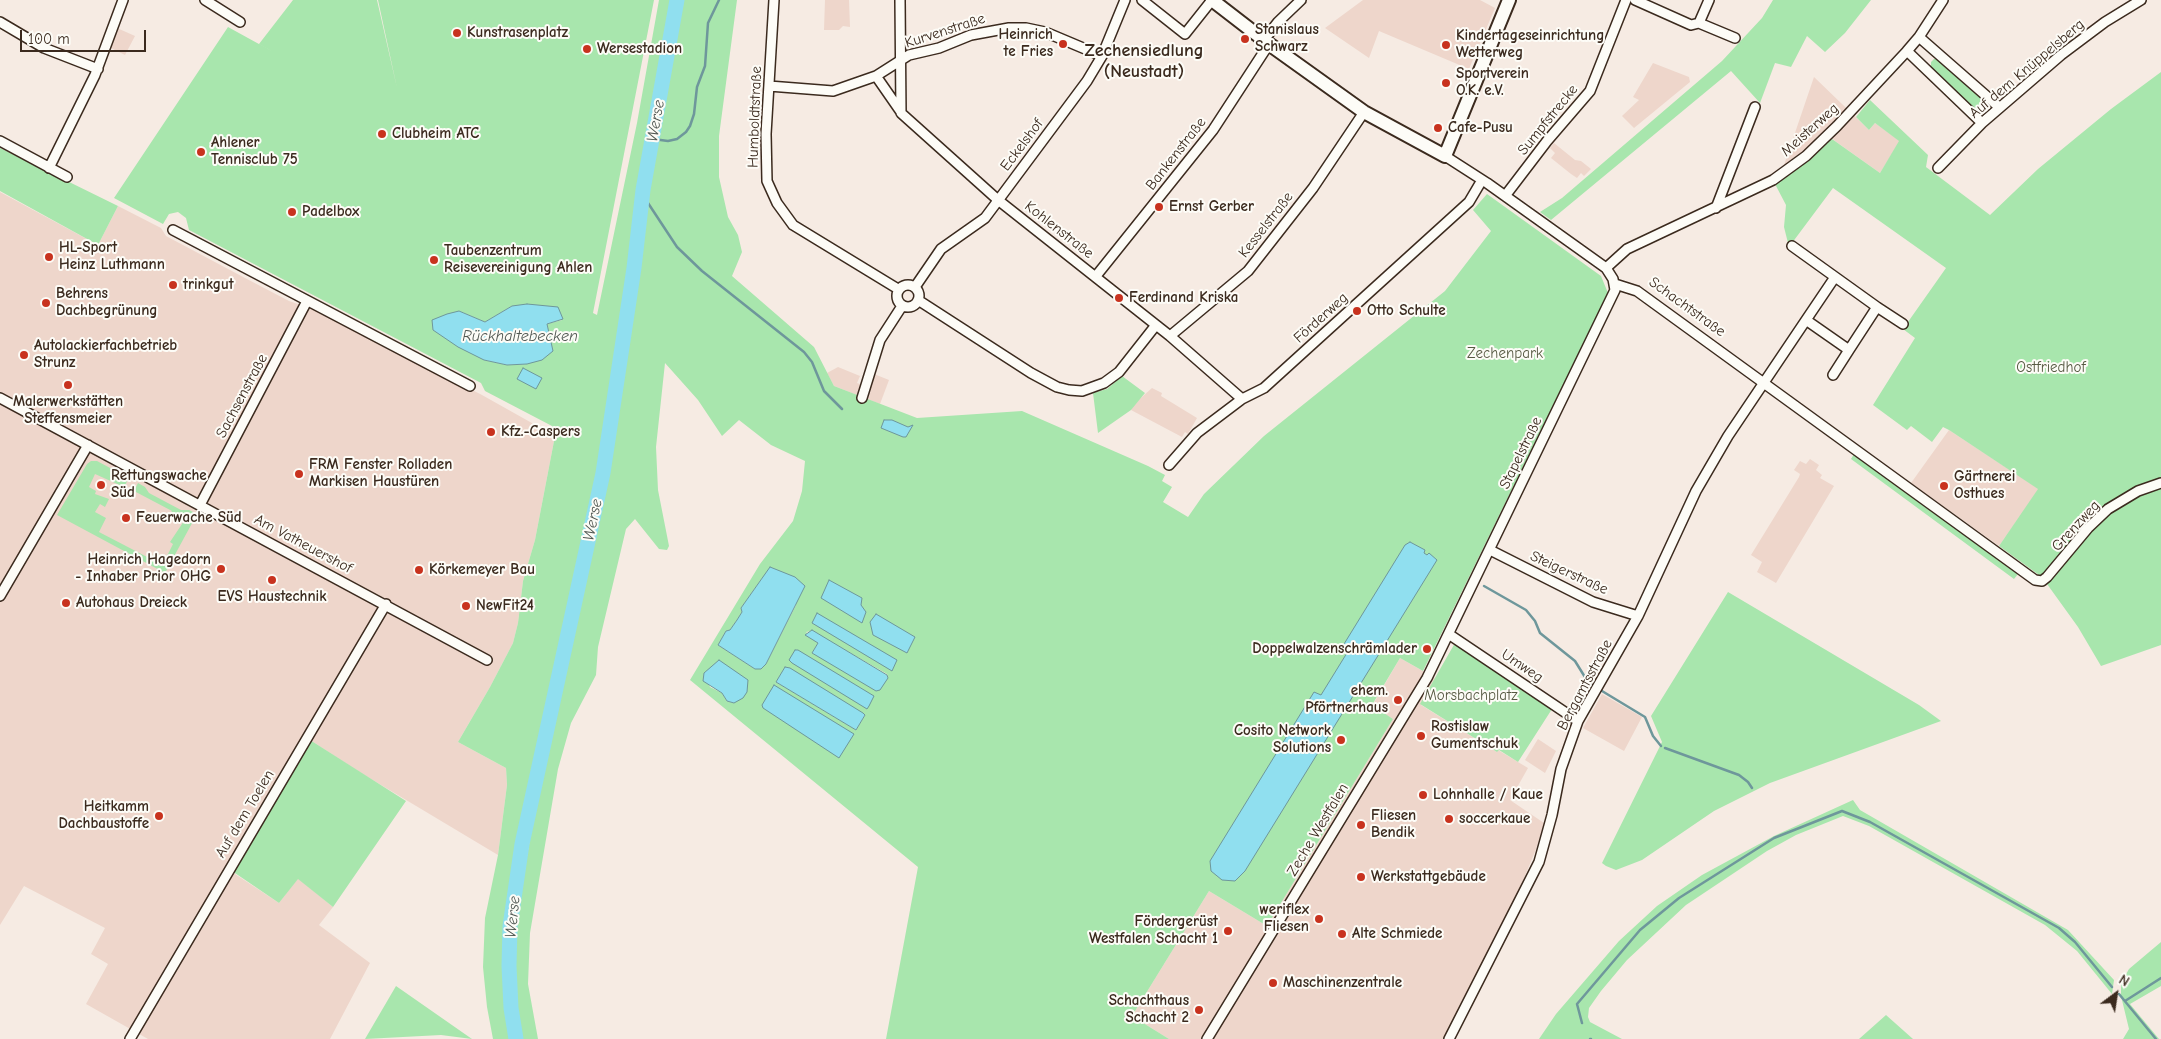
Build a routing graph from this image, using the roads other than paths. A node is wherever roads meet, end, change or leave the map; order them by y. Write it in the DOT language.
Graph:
graph roads {
  1 [pos="123,0"];
  2 [pos="205,0"];
  3 [pos="774,0"];
  4 [pos="900,0"];
  5 [pos="1125,0"];
  6 [pos="1142,0"];
  7 [pos="1212,0"];
  8 [pos="1301,0"];
  9 [pos="1509,0"];
  10 [pos="1626,0"];
  11 [pos="1635,0"];
  12 [pos="1709,0"];
  13 [pos="1943,0"];
  14 [pos="2141,0"];
  15 [pos="0,22"];
  16 [pos="240,22"];
  17 [pos="1699,23"];
  18 [pos="1918,37"];
  19 [pos="1735,38"];
  20 [pos="1266,42"];
  21 [pos="1908,51"];
  22 [pos="1102,56"];
  23 [pos="901,61"];
  24 [pos="98,69"];
  25 [pos="876,76"];
  26 [pos="769,86"];
  27 [pos="1755,106"];
  28 [pos="1999,107"];
  29 [pos="1364,112"];
  30 [pos="902,113"];
  31 [pos="1982,123"];
  32 [pos="0,141"];
  33 [pos="1444,156"];
  34 [pos="50,168"];
  35 [pos="1938,168"];
  36 [pos="67,177"];
  37 [pos="1482,180"];
  38 [pos="1505,196"];
  39 [pos="998,200"];
  40 [pos="1716,208"];
  41 [pos="173,230"];
  42 [pos="1792,246"];
  43 [pos="1606,268"];
  44 [pos="1096,276"];
  45 [pos="1835,277"];
  46 [pos="1615,284"];
  47 [pos="915,287"];
  48 [pos="898,289"];
  49 [pos="918,300"];
  50 [pos="308,301"];
  51 [pos="902,306"];
  52 [pos="1878,307"];
  53 [pos="1806,320"];
  54 [pos="1903,324"];
  55 [pos="1156,325"];
  56 [pos="1170,336"];
  57 [pos="1849,350"];
  58 [pos="1833,375"];
  59 [pos="1762,382"];
  60 [pos="470,386"];
  61 [pos="0,398"];
  62 [pos="862,398"];
  63 [pos="1242,399"];
  64 [pos="88,445"];
  65 [pos="1169,465"];
  66 [pos="2161,483"];
  67 [pos="200,505"];
  68 [pos="1490,550"];
  69 [pos="2042,580"];
  70 [pos="0,596"];
  71 [pos="386,604"];
  72 [pos="1638,616"];
  73 [pos="1450,634"];
  74 [pos="487,660"];
  75 [pos="1578,721"];
  76 [pos="130,1039"];
  77 [pos="1207,1039"];
  78 [pos="1449,1039"];
  1 -- 24 [label="street"];
  2 -- 16 [label="street"];
  3 -- 26 [label="street, Humboldtstraße"];
  4 -- 23 [label="street"];
  5 -- 22 [label="street, Eckelshof"];
  6 -- 7 [label="street"];
  7 -- 20 [label="street"];
  8 -- 20 [label="street, Bankenstraße"];
  9 -- 33 [label="street"];
  10 -- 38 [label="street, Sumpfstrecke"];
  11 -- 17 [label="street"];
  12 -- 17 [label="street"];
  13 -- 18 [label="street, Meisterweg"];
  14 -- 28 [label="street, Auf dem Knüppelsberg"];
  15 -- 24 [label="street"];
  17 -- 19 [label="street"];
  18 -- 21 [label="street, Meisterweg"];
  18 -- 28 [label="street"];
  20 -- 29 [label="street"];
  20 -- 44 [label="street, Bankenstraße"];
  21 -- 31 [label="street"];
  21 -- 40 [label="street, Meisterweg"];
  22 -- 23 [label="street, Kurvenstraße"];
  22 -- 39 [label="street, Eckelshof"];
  23 -- 25 [label="street, Kurvenstraße"];
  23 -- 30 [label="street"];
  24 -- 34 [label="street"];
  25 -- 26 [label="street, Kurvenstraße"];
  25 -- 30 [label="street, Kohlenstraße"];
  26 -- 48 [label="street, Humboldtstraße"];
  27 -- 40 [label="street"];
  28 -- 31 [label="street, Auf dem Knüppelsberg"];
  29 -- 33 [label="street"];
  29 -- 56 [label="street, Kesselstraße"];
  30 -- 39 [label="street, Kohlenstraße"];
  31 -- 35 [label="street, Auf dem Knüppelsberg"];
  32 -- 34 [label="street"];
  33 -- 37 [label="street"];
  34 -- 36 [label="street"];
  37 -- 38 [label="street"];
  37 -- 63 [label="street, Förderweg"];
  38 -- 43 [label="street"];
  39 -- 44 [label="street, Kohlenstraße"];
  39 -- 47 [label="street, Eckelshof"];
  40 -- 43 [label="street, Meisterweg"];
  41 -- 50 [label="street"];
  42 -- 45 [label="street"];
  43 -- 46 [label="street"];
  44 -- 55 [label="street, Kohlenstraße"];
  45 -- 52 [label="street"];
  45 -- 53 [label="street, Bergamtsstraße"];
  46 -- 59 [label="street, Schachtstraße"];
  46 -- 68 [label="street, Stapelstraße"];
  47 -- 48 [label="street"];
  47 -- 49 [label="street"];
  48 -- 51 [label="street"];
  49 -- 51 [label="street"];
  49 -- 55 [label="street"];
  50 -- 60 [label="street"];
  50 -- 67 [label="street, Sachsenstraße"];
  51 -- 62 [label="street"];
  52 -- 54 [label="street"];
  52 -- 57 [label="street"];
  53 -- 57 [label="street"];
  53 -- 59 [label="street, Bergamtsstraße"];
  55 -- 56 [label="street, Kohlenstraße"];
  56 -- 63 [label="street, Kohlenstraße"];
  57 -- 58 [label="street"];
  59 -- 69 [label="street, Schachtstraße"];
  59 -- 72 [label="street, Bergamtsstraße"];
  61 -- 64 [label="street, Am Vatheuershof"];
  63 -- 65 [label="street, Förderweg"];
  64 -- 67 [label="street, Am Vatheuershof"];
  64 -- 70 [label="street"];
  66 -- 69 [label="street, Grenzweg"];
  67 -- 71 [label="street, Am Vatheuershof"];
  68 -- 72 [label="street, Steigerstraße"];
  68 -- 73 [label="street, Stapelstraße"];
  71 -- 74 [label="street, Am Vatheuershof"];
  71 -- 76 [label="street, Auf dem Toelen"];
  72 -- 75 [label="street, Bergamtsstraße"];
  73 -- 75 [label="street, Umweg"];
  73 -- 77 [label="street, Zeche Westfalen"];
  75 -- 78 [label="street, Bergamtsstraße"];
}
